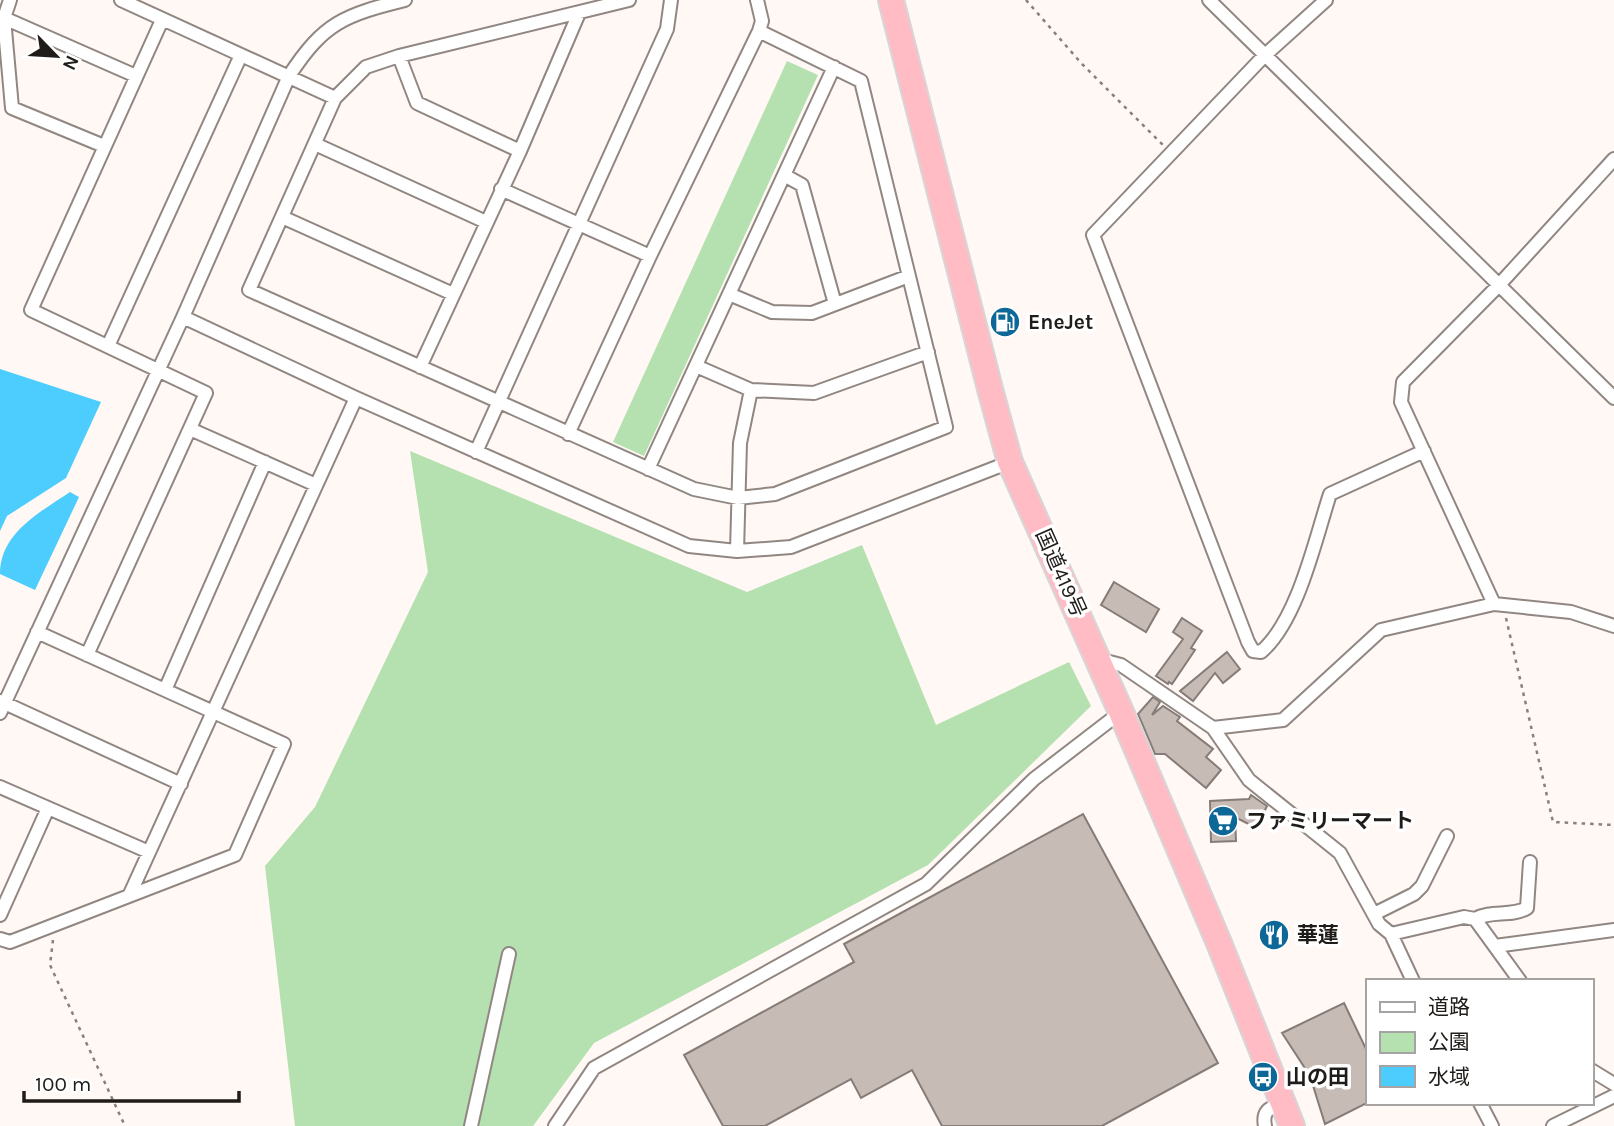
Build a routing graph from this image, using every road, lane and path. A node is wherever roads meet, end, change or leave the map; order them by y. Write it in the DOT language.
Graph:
graph roads {
  1 [pos="10,0"];
  2 [pos="121,0"];
  3 [pos="405,0"];
  4 [pos="629,0"];
  5 [pos="671,0"];
  6 [pos="757,0"];
  7 [pos="891,0"];
  8 [pos="1026,0"];
  9 [pos="1209,0"];
  10 [pos="1326,0"];
  11 [pos="360,5"];
  12 [pos="579,13"];
  13 [pos="4,18"];
  14 [pos="162,20"];
  15 [pos="759,31"];
  16 [pos="241,55"];
  17 [pos="399,56"];
  18 [pos="1264,56"];
  19 [pos="834,67"];
  20 [pos="136,76"];
  21 [pos="289,76"];
  22 [pos="335,98"];
  23 [pos="315,144"];
  24 [pos="104,146"];
  25 [pos="520,151"];
  26 [pos="1172,153"];
  27 [pos="1614,159"];
  28 [pos="784,175"];
  29 [pos="501,189"];
  30 [pos="282,217"];
  31 [pos="486,222"];
  32 [pos="580,225"];
  33 [pos="650,256"];
  34 [pos="909,276"];
  35 [pos="1499,285"];
  36 [pos="453,294"];
  37 [pos="729,294"];
  38 [pos="835,304"];
  39 [pos="183,317"];
  40 [pos="108,346"];
  41 [pos="928,352"];
  42 [pos="696,366"];
  43 [pos="420,367"];
  44 [pos="158,369"];
  45 [pos="751,390"];
  46 [pos="356,398"];
  47 [pos="1614,398"];
  48 [pos="498,401"];
  49 [pos="190,429"];
  50 [pos="568,434"];
  51 [pos="1424,451"];
  52 [pos="476,452"];
  53 [pos="265,462"];
  54 [pos="1010,462"];
  55 [pos="648,469"];
  56 [pos="316,485"];
  57 [pos="738,498"];
  58 [pos="737,551"];
  59 [pos="1499,605"];
  60 [pos="1614,626"];
  61 [pos="37,632"];
  62 [pos="87,655"];
  63 [pos="1098,659"];
  64 [pos="165,690"];
  65 [pos="2,705"];
  66 [pos="214,712"];
  67 [pos="1121,712"];
  68 [pos="1213,728"];
  69 [pos="181,784"];
  70 [pos="0,787"];
  71 [pos="48,808"];
  72 [pos="1614,825"];
  73 [pos="1447,836"];
  74 [pos="149,852"];
  75 [pos="1530,862"];
  76 [pos="130,894"];
  77 [pos="1374,914"];
  78 [pos="0,915"];
  79 [pos="1475,919"];
  80 [pos="54,924"];
  81 [pos="1614,930"];
  82 [pos="1391,934"];
  83 [pos="0,939"];
  84 [pos="1495,946"];
  85 [pos="509,954"];
  86 [pos="1412,979"];
  87 [pos="1519,979"];
  88 [pos="1593,1071"];
  89 [pos="1614,1084"];
  90 [pos="1614,1096"];
  91 [pos="1282,1103"];
  92 [pos="1481,1105"];
  93 [pos="125,1126"];
  94 [pos="471,1126"];
  95 [pos="555,1126"];
  96 [pos="1265,1126"];
  97 [pos="1292,1126"];
  98 [pos="1492,1126"];
  99 [pos="1553,1126"];
  1 -- 13 [label="street"];
  2 -- 14 [label="street"];
  3 -- 11 [label="street"];
  4 -- 12 [label="street"];
  5 -- 32 [label="street"];
  6 -- 15 [label="street"];
  7 -- 54 [label="highway, 国道419号"];
  8 -- 26 [label="path"];
  9 -- 18 [label="street"];
  10 -- 18 [label="street"];
  11 -- 21 [label="street"];
  12 -- 17 [label="street"];
  12 -- 25 [label="street"];
  13 -- 20 [label="street"];
  13 -- 24 [label="street"];
  14 -- 16 [label="street"];
  14 -- 20 [label="street"];
  15 -- 19 [label="street"];
  15 -- 33 [label="street"];
  16 -- 21 [label="street"];
  16 -- 40 [label="street"];
  17 -- 22 [label="street"];
  17 -- 25 [label="street"];
  18 -- 26 [label="street"];
  18 -- 35 [label="street"];
  19 -- 28 [label="street"];
  19 -- 34 [label="street"];
  20 -- 24 [label="street"];
  21 -- 22 [label="street"];
  21 -- 39 [label="street"];
  22 -- 23 [label="street"];
  23 -- 30 [label="street"];
  23 -- 31 [label="street"];
  24 -- 40 [label="street"];
  25 -- 29 [label="street"];
  26 -- 51 [label="street"];
  27 -- 35 [label="street"];
  28 -- 37 [label="street"];
  28 -- 38 [label="street"];
  29 -- 31 [label="street"];
  29 -- 32 [label="street"];
  30 -- 36 [label="street"];
  30 -- 43 [label="street"];
  31 -- 36 [label="street"];
  32 -- 33 [label="street"];
  32 -- 48 [label="street"];
  33 -- 50 [label="street"];
  34 -- 38 [label="street"];
  34 -- 41 [label="street"];
  35 -- 47 [label="street"];
  35 -- 51 [label="street"];
  36 -- 43 [label="street"];
  37 -- 38 [label="street"];
  37 -- 42 [label="street"];
  39 -- 44 [label="street"];
  39 -- 46 [label="street"];
  40 -- 44 [label="street"];
  41 -- 45 [label="street"];
  41 -- 57 [label="street"];
  42 -- 45 [label="street"];
  42 -- 55 [label="street"];
  43 -- 48 [label="street"];
  44 -- 49 [label="street"];
  44 -- 61 [label="street"];
  45 -- 57 [label="street"];
  46 -- 52 [label="street"];
  46 -- 56 [label="street"];
  48 -- 50 [label="street"];
  48 -- 52 [label="street"];
  49 -- 53 [label="street"];
  49 -- 62 [label="street"];
  50 -- 55 [label="street"];
  51 -- 59 [label="street"];
  52 -- 58 [label="street"];
  53 -- 56 [label="street"];
  53 -- 64 [label="street"];
  54 -- 58 [label="street"];
  54 -- 63 [label="highway, 国道419号"];
  55 -- 57 [label="street"];
  56 -- 66 [label="street"];
  57 -- 58 [label="street"];
  59 -- 60 [label="street"];
  59 -- 68 [label="street"];
  59 -- 72 [label="path"];
  61 -- 62 [label="street"];
  61 -- 65 [label="street"];
  62 -- 64 [label="street"];
  63 -- 67 [label="highway, 国道419号"];
  63 -- 68 [label="street"];
  64 -- 66 [label="street"];
  65 -- 69 [label="street"];
  66 -- 69 [label="street"];
  66 -- 76 [label="street"];
  67 -- 91 [label="highway, 国道419号"];
  67 -- 95 [label="street"];
  68 -- 77 [label="street"];
  69 -- 74 [label="street"];
  70 -- 71 [label="street"];
  71 -- 74 [label="street"];
  71 -- 78 [label="street"];
  73 -- 77 [label="street"];
  74 -- 76 [label="street"];
  75 -- 79 [label="street"];
  76 -- 80 [label="street"];
  77 -- 82 [label="street"];
  79 -- 82 [label="street"];
  79 -- 84 [label="street"];
  80 -- 83 [label="street"];
  80 -- 93 [label="path"];
  81 -- 84 [label="street"];
  82 -- 86 [label="street"];
  84 -- 87 [label="street"];
  85 -- 94 [label="street"];
  88 -- 89 [label="street"];
  90 -- 99 [label="street"];
  91 -- 96 [label="street"];
  91 -- 97 [label="highway, 国道419号"];
  92 -- 98 [label="street"];
}
